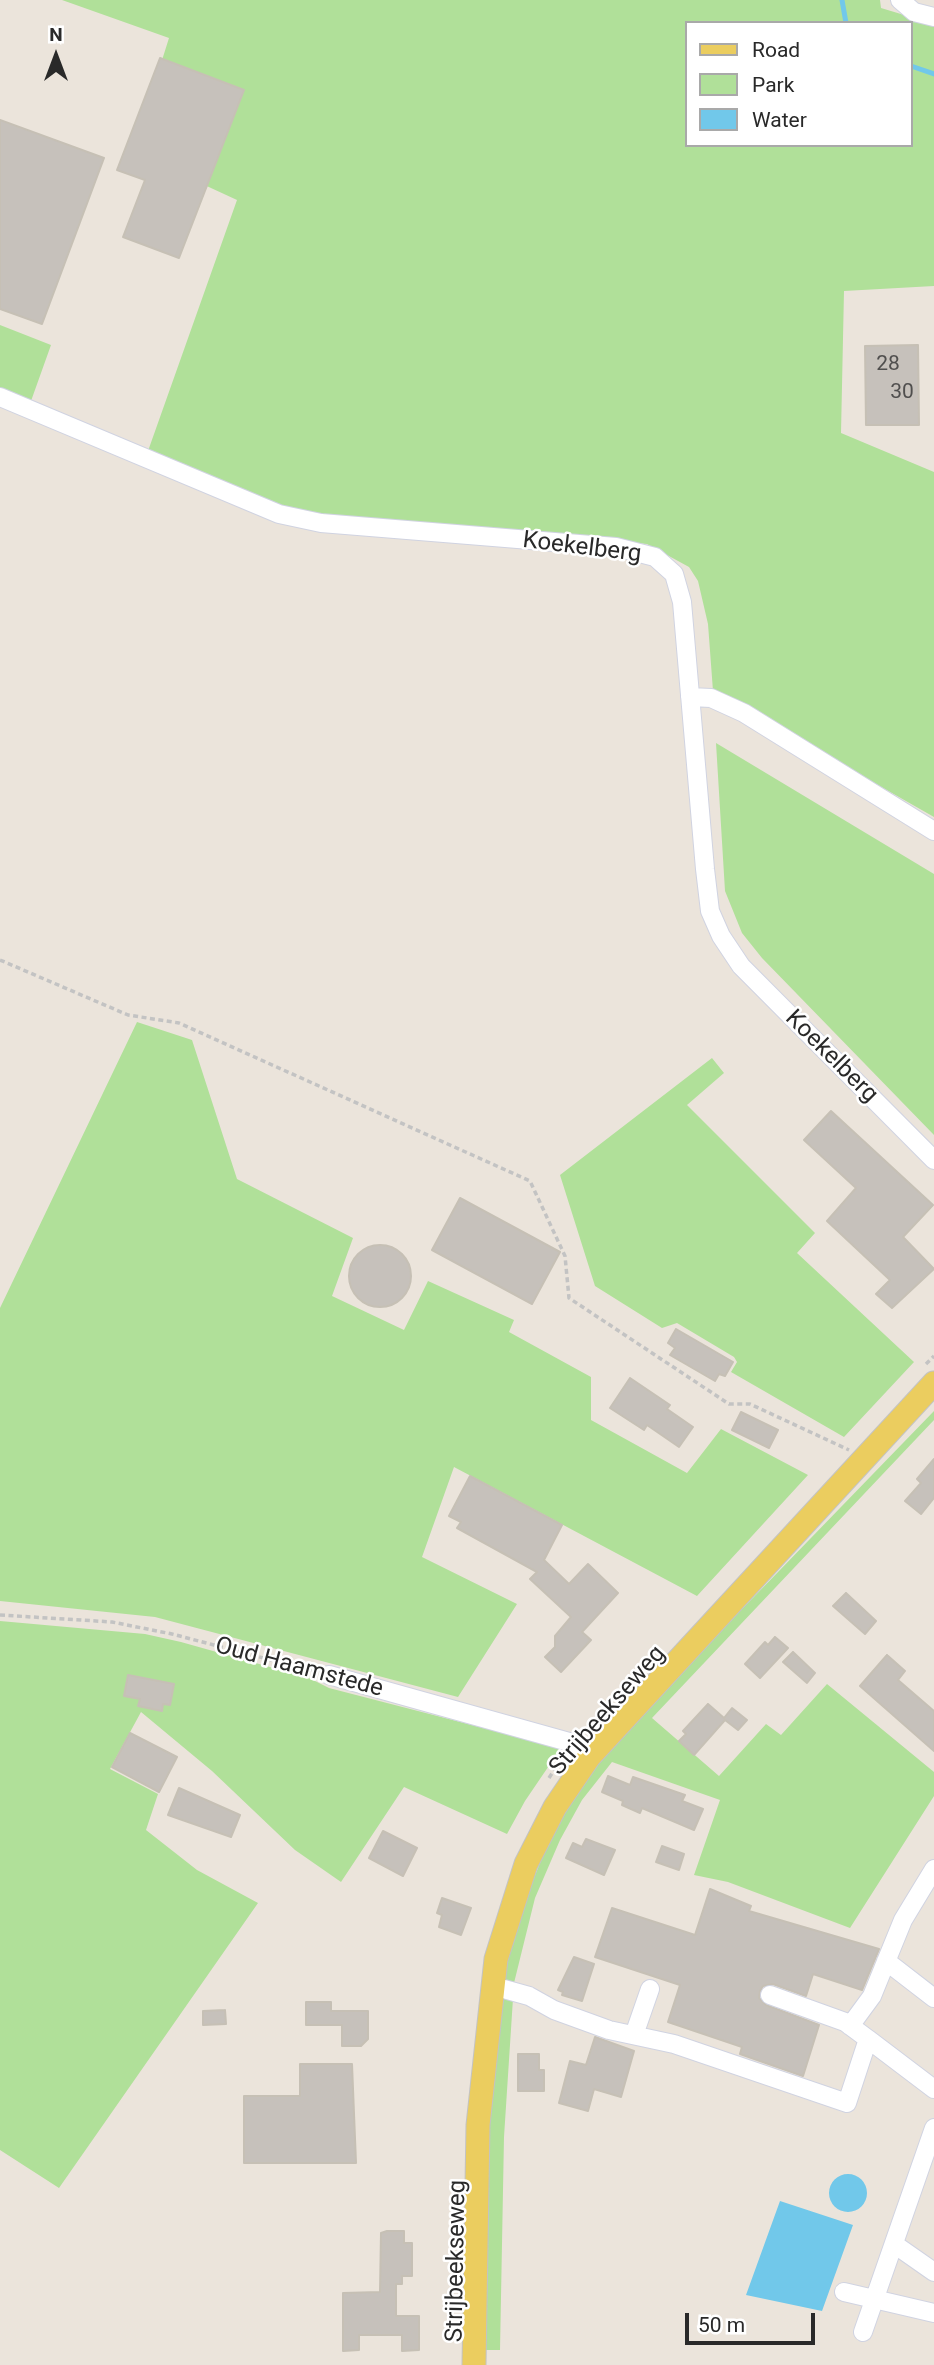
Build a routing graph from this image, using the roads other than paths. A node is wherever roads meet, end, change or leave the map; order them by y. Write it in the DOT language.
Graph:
graph roads {
  1 [pos="900,0"];
  2 [pos="934,17"];
  3 [pos="0,397"];
  4 [pos="690,696"];
  5 [pos="934,831"];
  6 [pos="934,1160"];
  7 [pos="926,1378"];
  8 [pos="329,1675"];
  9 [pos="583,1750"];
  10 [pos="934,1869"];
  11 [pos="919,1894"];
  12 [pos="934,1905"];
  13 [pos="886,1961"];
  14 [pos="494,1986"];
  15 [pos="650,1989"];
  16 [pos="769,1995"];
  17 [pos="934,1998"];
  18 [pos="850,2026"];
  19 [pos="634,2035"];
  20 [pos="868,2039"];
  21 [pos="934,2089"];
  22 [pos="934,2128"];
  23 [pos="926,2176"];
  24 [pos="894,2244"];
  25 [pos="934,2272"];
  26 [pos="844,2292"];
  27 [pos="875,2299"];
  28 [pos="934,2313"];
  29 [pos="863,2332"];
  30 [pos="474,2365"];
  1 -- 2 [label="street"];
  3 -- 4 [label="street, Koekelberg"];
  4 -- 5 [label="street"];
  4 -- 6 [label="street, Koekelberg"];
  7 -- 9 [label="main road, Strijbeekseweg"];
  8 -- 9 [label="street, Oud Haamstede"];
  9 -- 14 [label="main road, Strijbeekseweg"];
  10 -- 11 [label="street"];
  11 -- 12 [label="street"];
  11 -- 13 [label="street"];
  13 -- 17 [label="street"];
  13 -- 18 [label="street"];
  14 -- 19 [label="street"];
  14 -- 30 [label="main road, Strijbeekseweg"];
  15 -- 19 [label="street"];
  16 -- 18 [label="street"];
  18 -- 20 [label="street"];
  19 -- 20 [label="street"];
  20 -- 21 [label="street"];
  22 -- 23 [label="street"];
  23 -- 24 [label="street"];
  24 -- 25 [label="street"];
  24 -- 27 [label="street"];
  26 -- 27 [label="street"];
  27 -- 28 [label="street"];
  27 -- 29 [label="street"];
}
